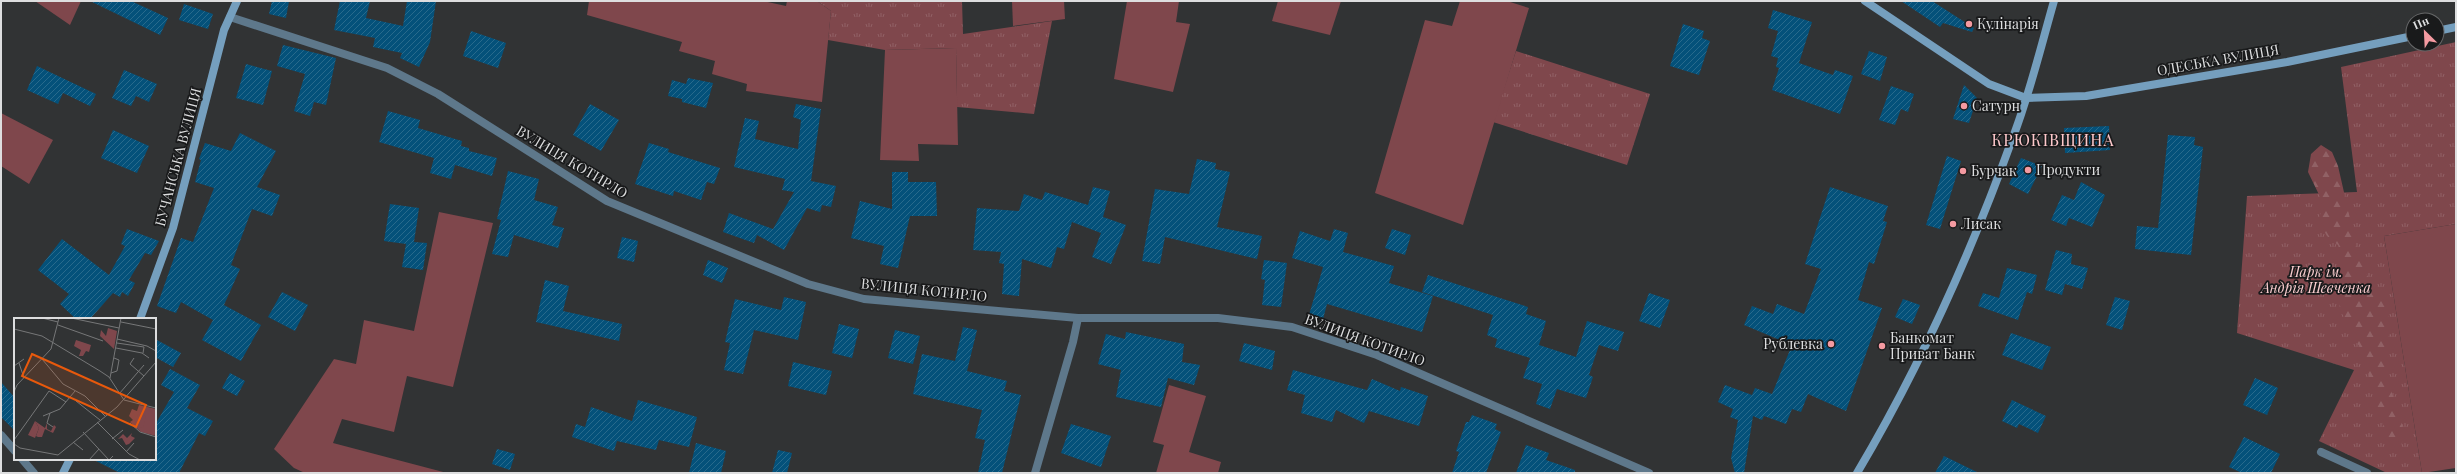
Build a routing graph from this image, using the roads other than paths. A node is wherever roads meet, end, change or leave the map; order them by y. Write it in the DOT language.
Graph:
graph roads {
  1 [pos="237,1"];
  2 [pos="1865,1"];
  3 [pos="2054,1"];
  4 [pos="230,16"];
  5 [pos="2456,27"];
  6 [pos="2445,29"];
  7 [pos="2405,38"];
  8 [pos="2026,98"];
  9 [pos="140,318"];
  10 [pos="1078,318"];
  11 [pos="1,435"];
  12 [pos="14,450"];
  13 [pos="2321,452"];
  14 [pos="23,460"];
  15 [pos="69,460"];
  16 [pos="34,473"];
  17 [pos="62,473"];
  18 [pos="1035,473"];
  19 [pos="1649,473"];
  20 [pos="1857,473"];
  21 [pos="2367,473"];
  1 -- 4 [label="street, БУЧАНСЬКА ВУЛИЦЯ"];
  2 -- 8 [label="street"];
  3 -- 8 [label="street"];
  4 -- 9 [label="street, БУЧАНСЬКА ВУЛИЦЯ"];
  4 -- 10 [label="street, ВУЛИЦЯ КОТИРЛО"];
  5 -- 6 [label="street"];
  7 -- 8 [label="street, ОДЕСЬКА ВУЛИЦЯ"];
  8 -- 20 [label="street"];
  10 -- 18 [label="street"];
  10 -- 19 [label="street, ВУЛИЦЯ КОТИРЛО"];
  11 -- 12 [label="street"];
  13 -- 21 [label="street"];
  14 -- 16 [label="street"];
  15 -- 17 [label="street"];
}
